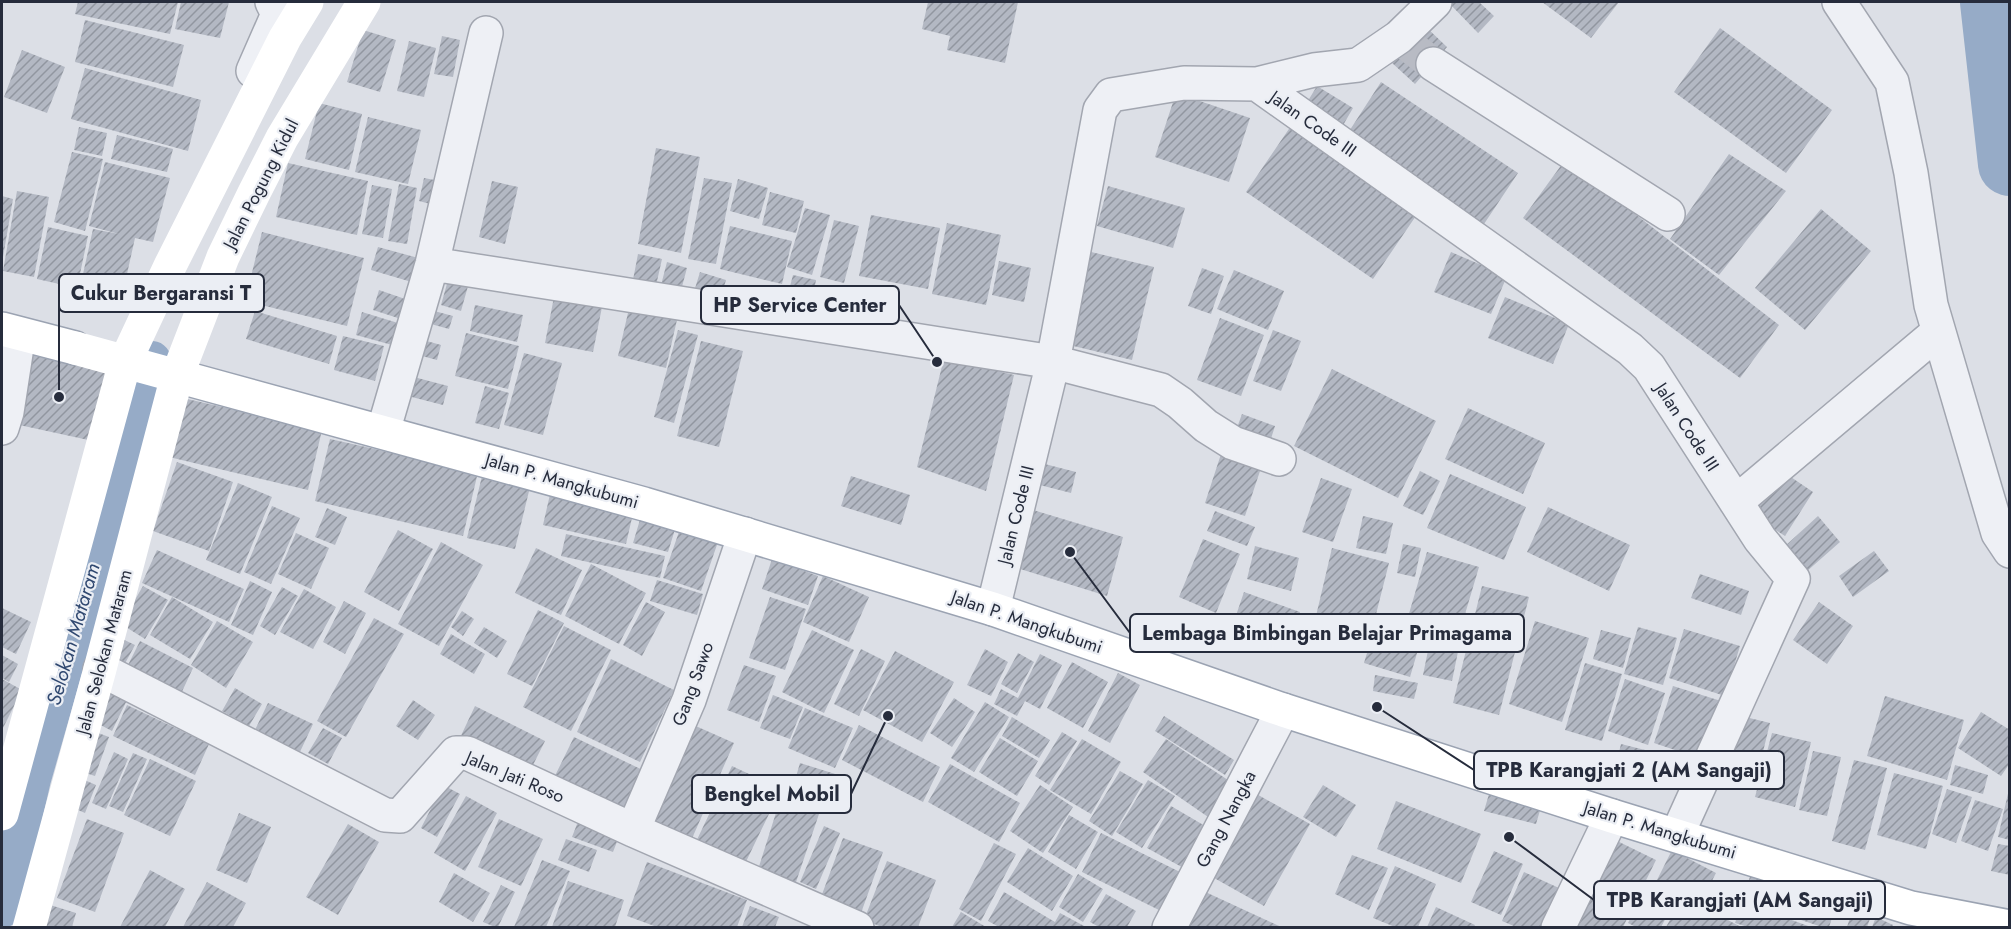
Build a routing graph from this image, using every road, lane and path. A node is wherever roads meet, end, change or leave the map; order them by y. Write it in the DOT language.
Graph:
graph roads {
  1 [pos="272,2"];
  2 [pos="307,2"];
  3 [pos="364,2"];
  4 [pos="1435,2"];
  5 [pos="1839,2"];
  6 [pos="486,33"];
  7 [pos="1413,48"];
  8 [pos="1257,84"];
  9 [pos="1668,214"];
  10 [pos="432,264"];
  11 [pos="170,266"];
  12 [pos="10,331"];
  13 [pos="1938,332"];
  14 [pos="1053,362"];
  15 [pos="152,369"];
  16 [pos="2,428"];
  17 [pos="383,432"];
  18 [pos="1279,459"];
  19 [pos="1736,502"];
  20 [pos="745,534"];
  21 [pos="2010,551"];
  22 [pos="993,609"];
  23 [pos="100,669"];
  24 [pos="1283,710"];
  25 [pos="2,814"];
  26 [pos="1612,816"];
  27 [pos="633,830"];
  28 [pos="1677,835"];
  29 [pos="1906,918"];
  30 [pos="28,927"];
  31 [pos="857,927"];
  32 [pos="1169,927"];
  33 [pos="1558,927"];
  34 [pos="2010,927"];
  1 -- 11 [label="street"];
  2 -- 11 [label="main road"];
  3 -- 15 [label="main road, Jalan Pogung Kidul"];
  4 -- 7 [label="street"];
  5 -- 13 [label="street"];
  6 -- 10 [label="street"];
  7 -- 8 [label="street"];
  7 -- 9 [label="street"];
  8 -- 14 [label="street, Jalan Code III"];
  8 -- 19 [label="street, Jalan Code III"];
  10 -- 14 [label="street"];
  10 -- 17 [label="street"];
  11 -- 15 [label="main road"];
  12 -- 15 [label="main road, Jalan P. Mangkubumi"];
  12 -- 16 [label="street"];
  13 -- 19 [label="street"];
  13 -- 21 [label="street"];
  14 -- 18 [label="street"];
  14 -- 22 [label="street, Jalan Code III"];
  15 -- 17 [label="main road, Jalan P. Mangkubumi"];
  15 -- 23 [label="main road, Jalan Selokan Mataram"];
  15 -- 25 [label="main road"];
  17 -- 20 [label="main road, Jalan P. Mangkubumi"];
  19 -- 28 [label="street, Jalan Code III"];
  20 -- 22 [label="main road, Jalan P. Mangkubumi"];
  20 -- 27 [label="street, Gang Sawo"];
  22 -- 24 [label="main road, Jalan P. Mangkubumi"];
  23 -- 27 [label="street, Jalan Jati Roso"];
  23 -- 30 [label="main road, Jalan Selokan Mataram"];
  24 -- 26 [label="main road, Jalan P. Mangkubumi"];
  24 -- 32 [label="street, Gang Nangka"];
  26 -- 28 [label="main road, Jalan P. Mangkubumi"];
  26 -- 33 [label="street"];
  27 -- 31 [label="street, Jalan Jati Roso"];
  28 -- 29 [label="main road, Jalan P. Mangkubumi"];
  29 -- 34 [label="main road, Jalan P. Mangkubumi"];
}
